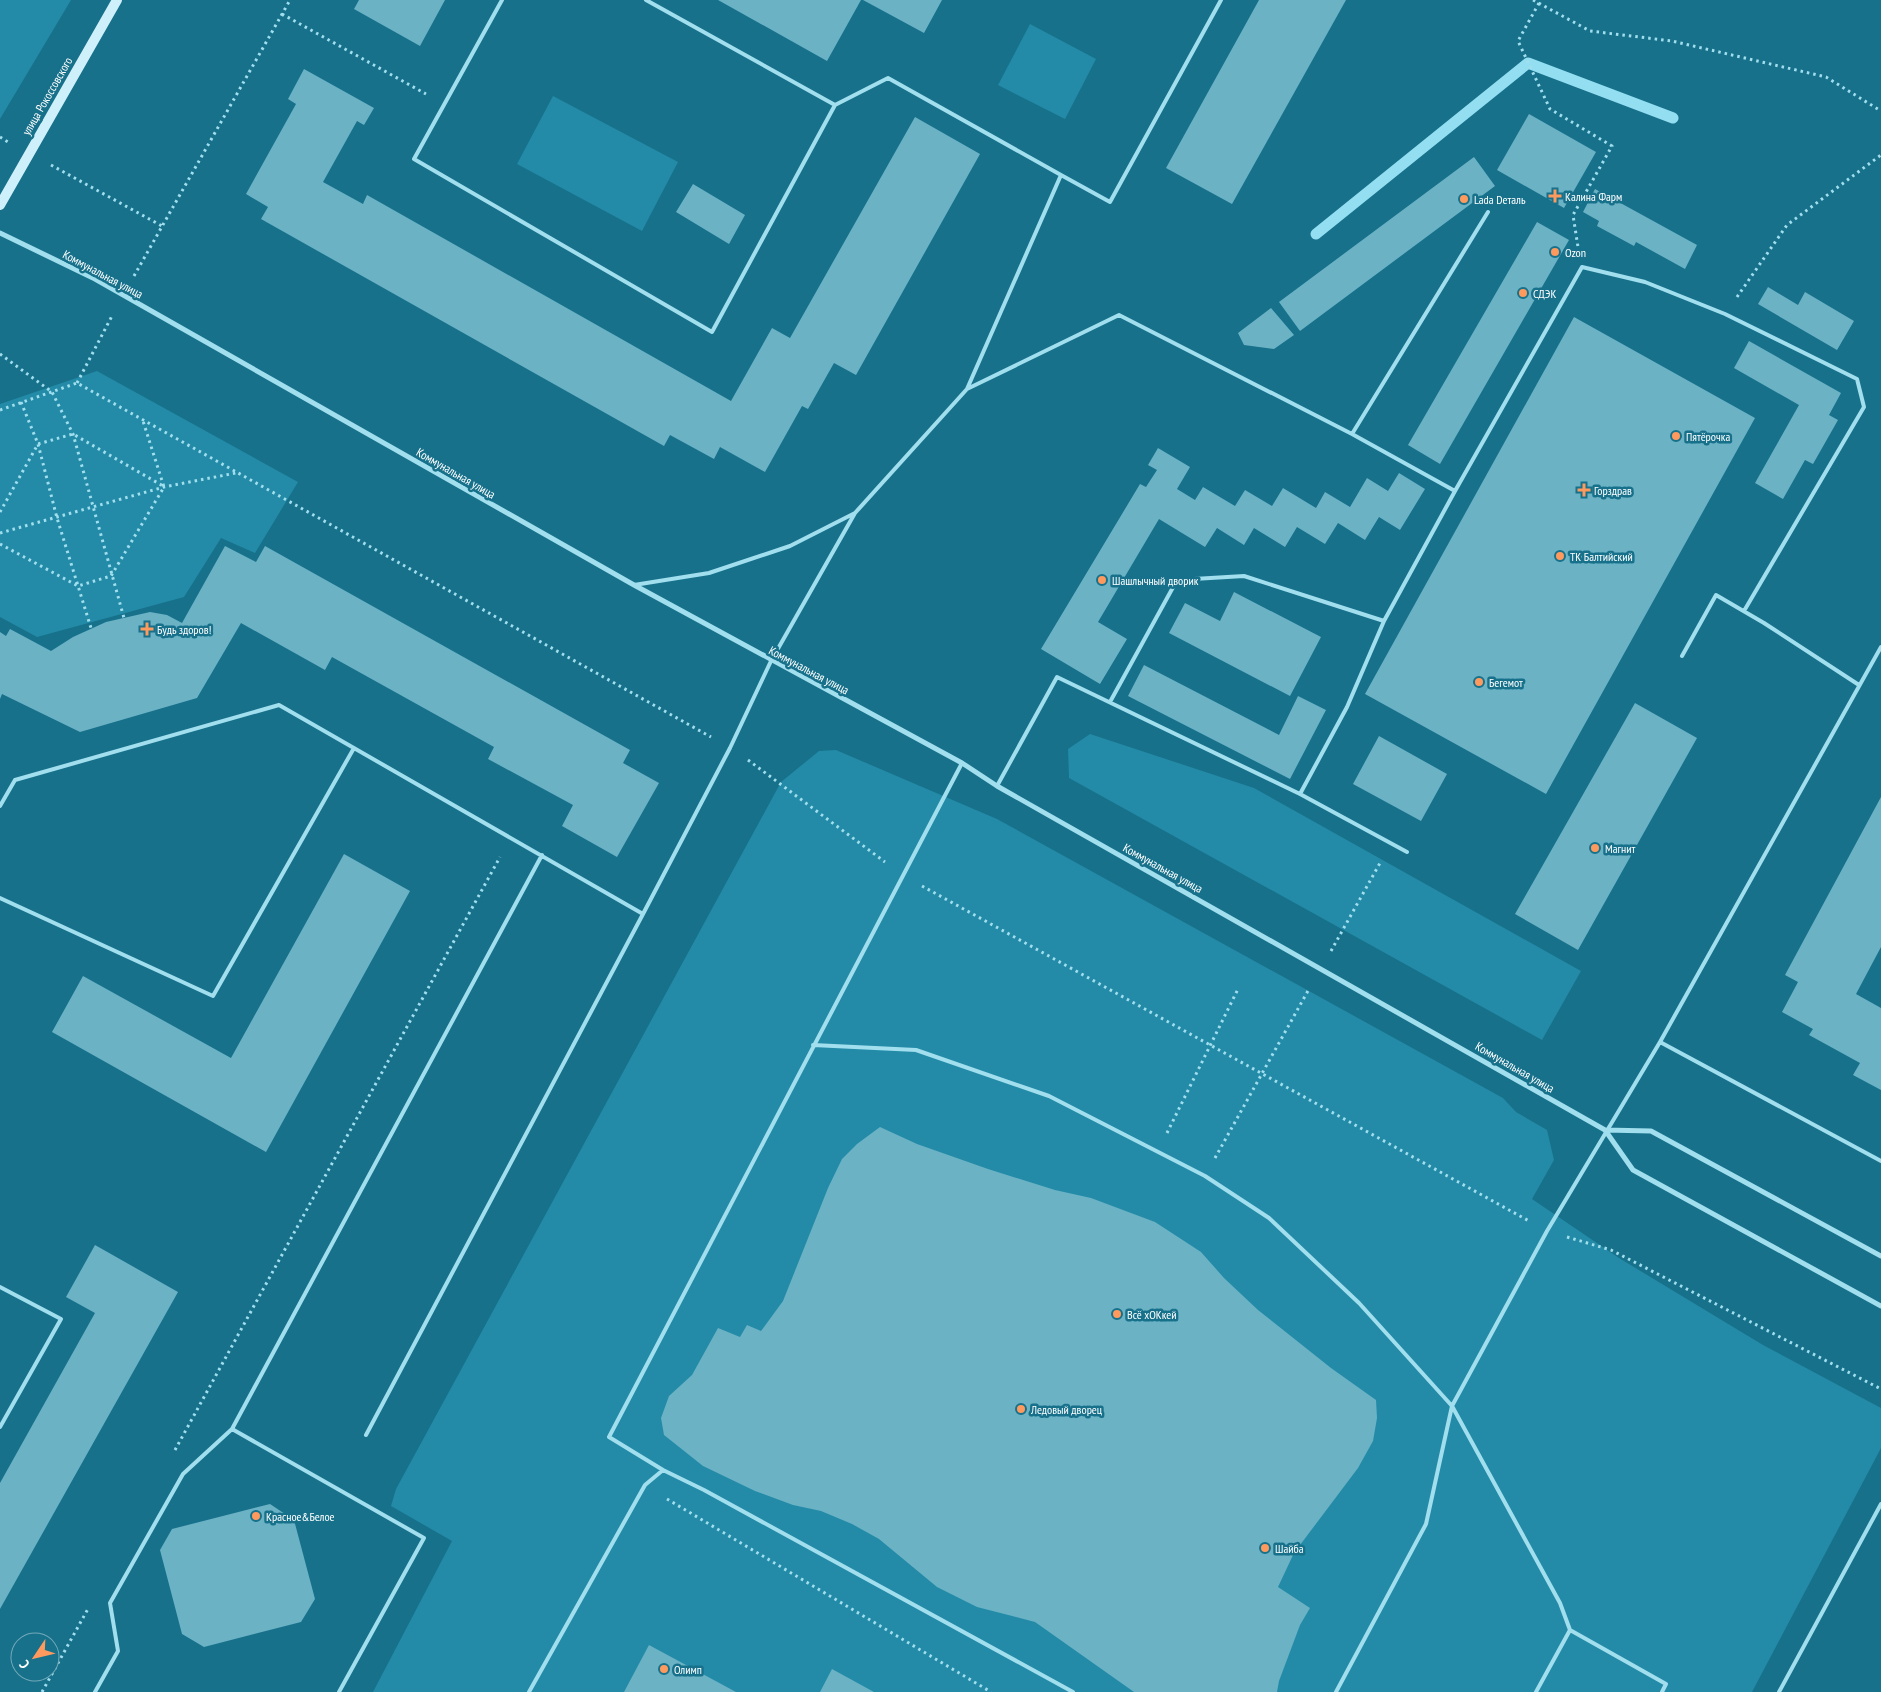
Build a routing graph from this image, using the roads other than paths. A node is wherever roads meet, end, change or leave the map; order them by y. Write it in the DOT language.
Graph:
graph roads {
  1 [pos="117,0"];
  2 [pos="502,0"];
  3 [pos="646,0"];
  4 [pos="1221,0"];
  5 [pos="835,105"];
  6 [pos="1061,176"];
  7 [pos="0,205"];
  8 [pos="1488,212"];
  9 [pos="0,234"];
  10 [pos="967,389"];
  11 [pos="1352,434"];
  12 [pos="1455,491"];
  13 [pos="855,513"];
  14 [pos="634,585"];
  15 [pos="1744,611"];
  16 [pos="1384,621"];
  17 [pos="1881,647"];
  18 [pos="1682,656"];
  19 [pos="770,661"];
  20 [pos="1859,685"];
  21 [pos="1110,702"];
  22 [pos="354,748"];
  23 [pos="962,763"];
  24 [pos="997,786"];
  25 [pos="1300,794"];
  26 [pos="0,806"];
  27 [pos="1407,852"];
  28 [pos="542,855"];
  29 [pos="0,898"];
  30 [pos="643,914"];
  31 [pos="1660,1042"];
  32 [pos="813,1045"];
  33 [pos="1605,1130"];
  34 [pos="1881,1161"];
  35 [pos="1881,1256"];
  36 [pos="0,1287"];
  37 [pos="1881,1306"];
  38 [pos="1452,1406"];
  39 [pos="0,1427"];
  40 [pos="232,1430"];
  41 [pos="366,1435"];
  42 [pos="663,1470"];
  43 [pos="1881,1504"];
  44 [pos="1570,1630"];
  45 [pos="95,1692"];
  46 [pos="339,1692"];
  47 [pos="529,1692"];
  48 [pos="1072,1692"];
  49 [pos="1336,1692"];
  50 [pos="1536,1692"];
  51 [pos="1662,1692"];
  52 [pos="1779,1692"];
  1 -- 7 [label="main road, улица Рокоссовского"];
  2 -- 5 [label="lane"];
  3 -- 5 [label="lane"];
  4 -- 6 [label="lane"];
  5 -- 6 [label="lane"];
  6 -- 10 [label="lane"];
  8 -- 11 [label="lane"];
  9 -- 14 [label="street, Коммунальная улица"];
  10 -- 11 [label="lane"];
  10 -- 13 [label="lane"];
  11 -- 12 [label="lane"];
  12 -- 15 [label="lane"];
  12 -- 16 [label="lane"];
  13 -- 14 [label="lane"];
  13 -- 19 [label="lane"];
  14 -- 19 [label="street, Коммунальная улица"];
  15 -- 18 [label="lane"];
  15 -- 20 [label="lane"];
  16 -- 21 [label="lane"];
  16 -- 25 [label="lane"];
  17 -- 20 [label="lane"];
  19 -- 23 [label="street, Коммунальная улица"];
  19 -- 30 [label="lane"];
  20 -- 31 [label="lane"];
  21 -- 24 [label="lane"];
  21 -- 25 [label="lane"];
  22 -- 26 [label="lane"];
  22 -- 28 [label="lane"];
  22 -- 29 [label="lane"];
  23 -- 24 [label="street, Коммунальная улица"];
  23 -- 32 [label="lane"];
  24 -- 33 [label="street, Коммунальная улица"];
  25 -- 27 [label="lane"];
  28 -- 30 [label="lane"];
  28 -- 40 [label="lane"];
  30 -- 41 [label="lane"];
  31 -- 33 [label="lane"];
  31 -- 34 [label="lane"];
  32 -- 38 [label="lane"];
  32 -- 42 [label="lane"];
  33 -- 35 [label="street, Коммунальная улица"];
  33 -- 37 [label="street, Коммунальная улица"];
  33 -- 38 [label="lane"];
  36 -- 39 [label="lane"];
  38 -- 44 [label="lane"];
  38 -- 49 [label="lane"];
  40 -- 45 [label="lane"];
  40 -- 46 [label="lane"];
  42 -- 47 [label="lane"];
  42 -- 48 [label="lane"];
  43 -- 52 [label="lane"];
  44 -- 50 [label="lane"];
  44 -- 51 [label="lane"];
}
